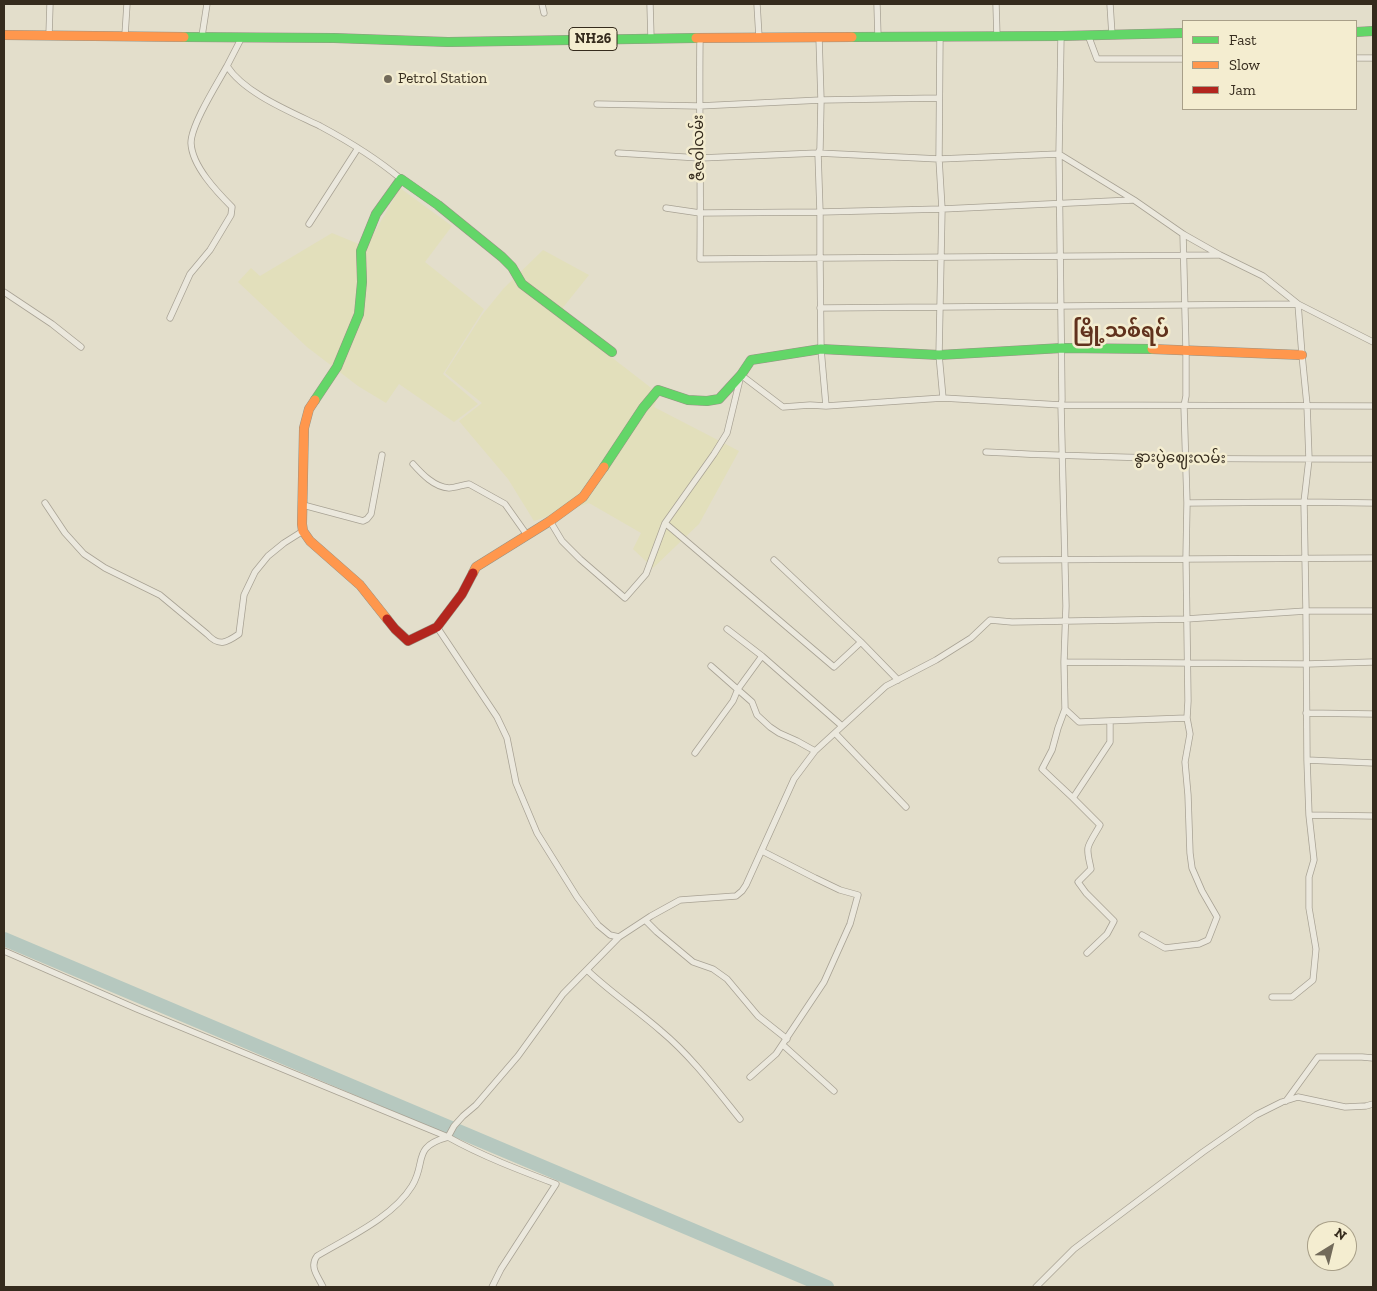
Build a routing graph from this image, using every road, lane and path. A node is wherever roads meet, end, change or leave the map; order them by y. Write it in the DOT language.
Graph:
graph roads {
  1 [pos="50,4"];
  2 [pos="127,4"];
  3 [pos="207,4"];
  4 [pos="542,4"];
  5 [pos="650,4"];
  6 [pos="757,4"];
  7 [pos="877,4"];
  8 [pos="996,4"];
  9 [pos="1110,4"];
  10 [pos="544,13"];
  11 [pos="1373,31"];
  12 [pos="1357,32"];
  13 [pos="1182,34"];
  14 [pos="4,35"];
  15 [pos="49,35"];
  16 [pos="125,35"];
  17 [pos="1088,35"];
  18 [pos="1112,35"];
  19 [pos="202,36"];
  20 [pos="242,36"];
  21 [pos="940,36"];
  22 [pos="1061,36"];
  23 [pos="759,37"];
  24 [pos="819,37"];
  25 [pos="878,37"];
  26 [pos="997,37"];
  27 [pos="651,38"];
  28 [pos="700,38"];
  29 [pos="1357,58"];
  30 [pos="1373,58"];
  31 [pos="1182,59"];
  32 [pos="227,66"];
  33 [pos="939,98"];
  34 [pos="820,100"];
  35 [pos="597,104"];
  36 [pos="699,106"];
  37 [pos="358,148"];
  38 [pos="618,153"];
  39 [pos="818,153"];
  40 [pos="1059,154"];
  41 [pos="700,158"];
  42 [pos="939,159"];
  43 [pos="401,179"];
  44 [pos="1134,200"];
  45 [pos="1061,203"];
  46 [pos="666,208"];
  47 [pos="942,209"];
  48 [pos="820,212"];
  49 [pos="700,213"];
  50 [pos="309,224"];
  51 [pos="1184,234"];
  52 [pos="1184,255"];
  53 [pos="1220,255"];
  54 [pos="1061,256"];
  55 [pos="941,257"];
  56 [pos="820,258"];
  57 [pos="4,292"];
  58 [pos="1298,304"];
  59 [pos="1184,305"];
  60 [pos="1061,306"];
  61 [pos="940,307"];
  62 [pos="820,308"];
  63 [pos="170,318"];
  64 [pos="1373,342"];
  65 [pos="81,347"];
  66 [pos="821,348"];
  67 [pos="1062,348"];
  68 [pos="1186,350"];
  69 [pos="612,352"];
  70 [pos="939,354"];
  71 [pos="1302,355"];
  72 [pos="741,375"];
  73 [pos="943,398"];
  74 [pos="1061,405"];
  75 [pos="1307,405"];
  76 [pos="826,406"];
  77 [pos="1184,406"];
  78 [pos="1373,406"];
  79 [pos="986,452"];
  80 [pos="382,455"];
  81 [pos="1062,456"];
  82 [pos="1186,459"];
  83 [pos="1309,459"];
  84 [pos="1373,459"];
  85 [pos="413,464"];
  86 [pos="1304,502"];
  87 [pos="45,503"];
  88 [pos="1373,503"];
  89 [pos="1187,504"];
  90 [pos="303,505"];
  91 [pos="550,521"];
  92 [pos="665,523"];
  93 [pos="303,531"];
  94 [pos="527,535"];
  95 [pos="1186,558"];
  96 [pos="1305,558"];
  97 [pos="1373,558"];
  98 [pos="774,560"];
  99 [pos="1001,560"];
  100 [pos="1065,560"];
  101 [pos="1306,611"];
  102 [pos="1373,611"];
  103 [pos="1186,619"];
  104 [pos="1064,621"];
  105 [pos="437,627"];
  106 [pos="727,629"];
  107 [pos="861,642"];
  108 [pos="762,656"];
  109 [pos="1064,662"];
  110 [pos="1373,662"];
  111 [pos="1188,663"];
  112 [pos="1306,664"];
  113 [pos="712,666"];
  114 [pos="898,680"];
  115 [pos="738,689"];
  116 [pos="1065,708"];
  117 [pos="1306,713"];
  118 [pos="1373,714"];
  119 [pos="1186,718"];
  120 [pos="1110,721"];
  121 [pos="842,726"];
  122 [pos="835,733"];
  123 [pos="815,751"];
  124 [pos="695,753"];
  125 [pos="1307,760"];
  126 [pos="1373,763"];
  127 [pos="1073,798"];
  128 [pos="906,808"];
  129 [pos="1309,815"];
  130 [pos="1373,816"];
  131 [pos="762,851"];
  132 [pos="645,920"];
  133 [pos="1142,935"];
  134 [pos="619,937"];
  135 [pos="4,951"];
  136 [pos="1087,953"];
  137 [pos="586,970"];
  138 [pos="1272,997"];
  139 [pos="787,1039"];
  140 [pos="783,1045"];
  141 [pos="1373,1058"];
  142 [pos="750,1077"];
  143 [pos="834,1091"];
  144 [pos="1286,1101"];
  145 [pos="1373,1104"];
  146 [pos="740,1119"];
  147 [pos="448,1137"];
  148 [pos="323,1287"];
  149 [pos="492,1287"];
  150 [pos="1036,1287"];
  1 -- 15 [label="street"];
  2 -- 16 [label="street"];
  3 -- 19 [label="street"];
  4 -- 10 [label="street"];
  5 -- 27 [label="street"];
  6 -- 23 [label="street"];
  7 -- 25 [label="street"];
  8 -- 26 [label="street"];
  9 -- 18 [label="street"];
  11 -- 12 [label="main road"];
  13 -- 18 [label="main road, NH26"];
  14 -- 15 [label="main road, NH26"];
  15 -- 16 [label="main road, NH26"];
  16 -- 19 [label="main road, NH26"];
  17 -- 18 [label="main road, NH26"];
  17 -- 22 [label="main road, NH26"];
  17 -- 31 [label="street"];
  19 -- 20 [label="main road, NH26"];
  20 -- 27 [label="main road, NH26"];
  20 -- 32 [label="street"];
  21 -- 25 [label="main road, NH26"];
  21 -- 26 [label="main road, NH26"];
  21 -- 33 [label="street"];
  22 -- 26 [label="main road, NH26"];
  22 -- 40 [label="street"];
  23 -- 24 [label="main road, NH26"];
  23 -- 28 [label="main road, NH26"];
  24 -- 25 [label="main road, NH26"];
  24 -- 34 [label="street"];
  27 -- 28 [label="main road, NH26"];
  28 -- 36 [label="street, ဇီဇဝါလမ်း"];
  29 -- 30 [label="street"];
  32 -- 37 [label="street"];
  32 -- 63 [label="street"];
  33 -- 34 [label="street"];
  33 -- 42 [label="street"];
  34 -- 36 [label="street"];
  34 -- 39 [label="street"];
  35 -- 36 [label="street"];
  36 -- 41 [label="street, ဇီဇဝါလမ်း"];
  37 -- 43 [label="street"];
  37 -- 50 [label="street"];
  38 -- 41 [label="street"];
  39 -- 41 [label="street"];
  39 -- 42 [label="street"];
  39 -- 48 [label="street"];
  40 -- 42 [label="street"];
  40 -- 44 [label="street"];
  40 -- 45 [label="street"];
  41 -- 49 [label="street, ဇီဇဝါလမ်း"];
  42 -- 47 [label="street"];
  43 -- 69 [label="main road"];
  43 -- 90 [label="main road"];
  44 -- 45 [label="street"];
  44 -- 51 [label="street"];
  45 -- 47 [label="street"];
  45 -- 54 [label="street"];
  46 -- 49 [label="street"];
  47 -- 48 [label="street"];
  47 -- 55 [label="street"];
  48 -- 49 [label="street"];
  48 -- 56 [label="street"];
  49 -- 56 [label="street, ဇီဇဝါလမ်း"];
  51 -- 52 [label="street"];
  51 -- 53 [label="street"];
  52 -- 53 [label="street"];
  52 -- 54 [label="street"];
  52 -- 59 [label="street"];
  53 -- 58 [label="street"];
  54 -- 55 [label="street"];
  54 -- 60 [label="street"];
  55 -- 56 [label="street"];
  55 -- 61 [label="street"];
  56 -- 62 [label="street"];
  57 -- 65 [label="street"];
  58 -- 59 [label="street"];
  58 -- 64 [label="street"];
  58 -- 71 [label="street"];
  59 -- 60 [label="street"];
  59 -- 68 [label="street"];
  60 -- 61 [label="street"];
  60 -- 67 [label="street"];
  61 -- 62 [label="street"];
  61 -- 70 [label="street"];
  62 -- 66 [label="street"];
  66 -- 70 [label="main road"];
  66 -- 72 [label="main road"];
  66 -- 76 [label="street"];
  67 -- 68 [label="main road"];
  67 -- 70 [label="main road"];
  67 -- 74 [label="street"];
  68 -- 71 [label="main road"];
  68 -- 77 [label="street"];
  70 -- 73 [label="street"];
  71 -- 75 [label="street"];
  72 -- 76 [label="street"];
  72 -- 91 [label="main road"];
  72 -- 92 [label="street"];
  73 -- 74 [label="street"];
  73 -- 76 [label="street"];
  74 -- 77 [label="street"];
  74 -- 81 [label="street"];
  75 -- 77 [label="street"];
  75 -- 78 [label="street"];
  75 -- 83 [label="street"];
  77 -- 82 [label="street"];
  79 -- 81 [label="street, နွားပွဲဈေးလမ်း"];
  80 -- 90 [label="street"];
  81 -- 82 [label="street, နွားပွဲဈေးလမ်း"];
  81 -- 100 [label="street"];
  82 -- 83 [label="street, နွားပွဲဈေးလမ်း"];
  82 -- 89 [label="street"];
  83 -- 84 [label="street, နွားပွဲဈေးလမ်း"];
  83 -- 86 [label="street"];
  85 -- 94 [label="street"];
  86 -- 88 [label="street"];
  86 -- 89 [label="street"];
  86 -- 96 [label="street"];
  87 -- 93 [label="street"];
  89 -- 95 [label="street"];
  90 -- 93 [label="main road"];
  91 -- 92 [label="street"];
  91 -- 94 [label="main road"];
  92 -- 107 [label="street"];
  93 -- 105 [label="main road"];
  94 -- 105 [label="main road"];
  95 -- 96 [label="street"];
  95 -- 100 [label="street"];
  95 -- 103 [label="street"];
  96 -- 97 [label="street"];
  96 -- 101 [label="street"];
  98 -- 107 [label="street"];
  99 -- 100 [label="street"];
  100 -- 104 [label="street"];
  101 -- 102 [label="street"];
  101 -- 103 [label="street"];
  101 -- 112 [label="street"];
  103 -- 104 [label="street"];
  103 -- 111 [label="street"];
  104 -- 109 [label="street"];
  104 -- 114 [label="street"];
  105 -- 134 [label="street"];
  106 -- 108 [label="street"];
  107 -- 114 [label="street"];
  108 -- 115 [label="street"];
  108 -- 121 [label="street"];
  109 -- 111 [label="street"];
  109 -- 116 [label="street"];
  110 -- 112 [label="street"];
  111 -- 112 [label="street"];
  111 -- 119 [label="street"];
  112 -- 117 [label="street"];
  113 -- 115 [label="street"];
  114 -- 121 [label="street"];
  115 -- 123 [label="street"];
  115 -- 124 [label="street"];
  116 -- 120 [label="street"];
  116 -- 127 [label="street"];
  117 -- 118 [label="street"];
  117 -- 125 [label="street"];
  119 -- 120 [label="street"];
  119 -- 133 [label="street"];
  120 -- 127 [label="street"];
  121 -- 122 [label="street"];
  122 -- 123 [label="street"];
  122 -- 128 [label="street"];
  123 -- 131 [label="street"];
  125 -- 126 [label="street"];
  125 -- 129 [label="street"];
  127 -- 136 [label="street"];
  129 -- 130 [label="street"];
  129 -- 138 [label="street"];
  131 -- 132 [label="street"];
  131 -- 139 [label="street"];
  132 -- 134 [label="street"];
  132 -- 139 [label="street"];
  134 -- 137 [label="street"];
  135 -- 147 [label="street"];
  137 -- 146 [label="street"];
  137 -- 147 [label="street"];
  139 -- 140 [label="street"];
  140 -- 142 [label="street"];
  140 -- 143 [label="street"];
  141 -- 144 [label="street"];
  144 -- 145 [label="street"];
  144 -- 150 [label="street"];
  147 -- 148 [label="street"];
  147 -- 149 [label="street"];
}
